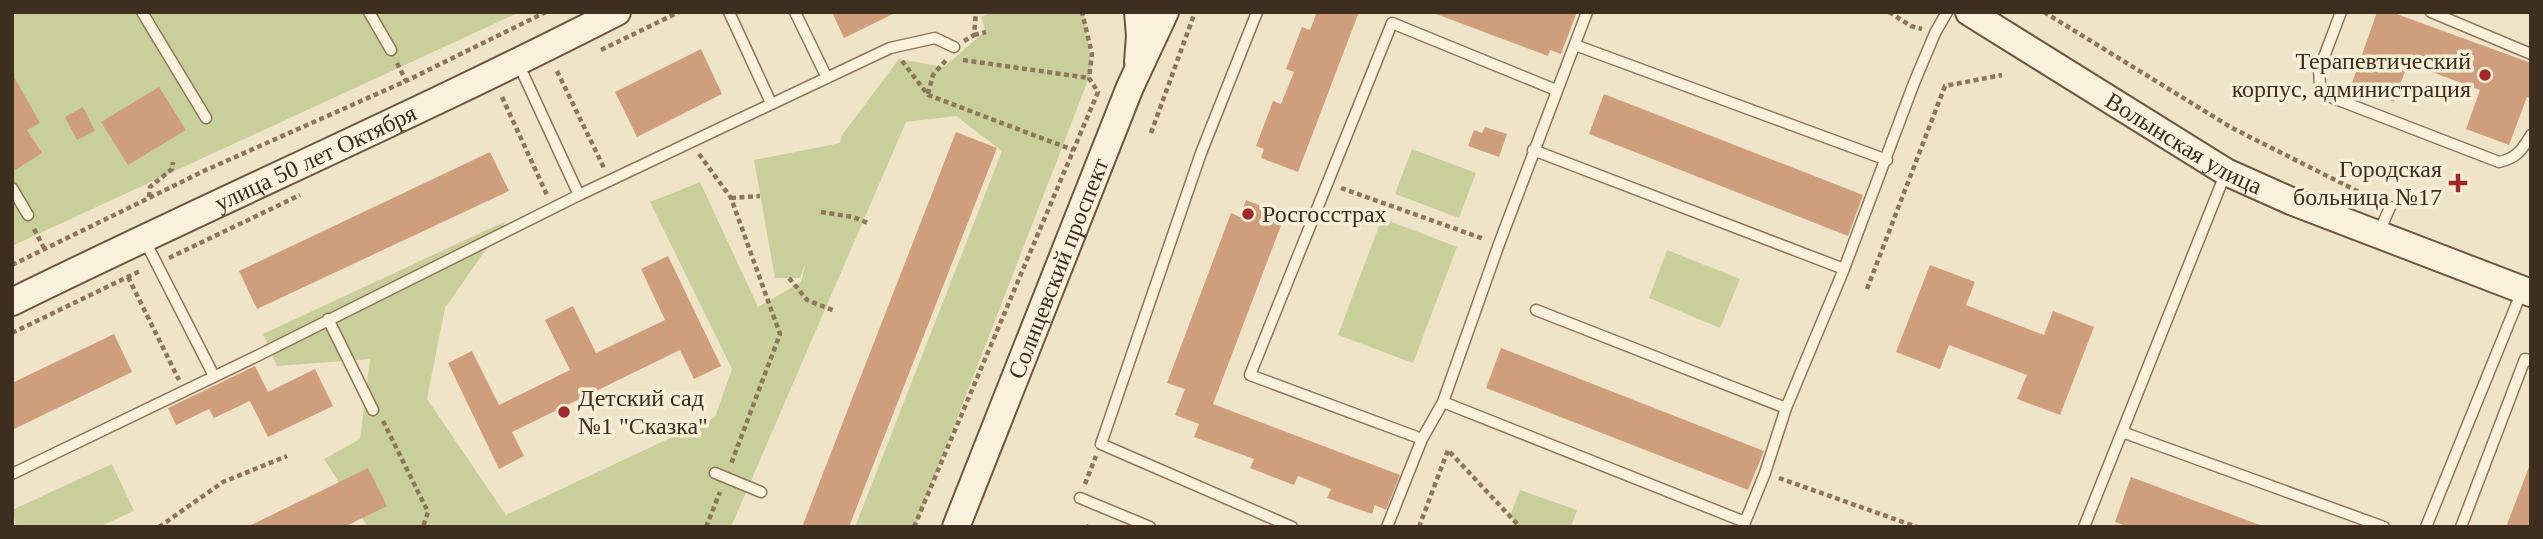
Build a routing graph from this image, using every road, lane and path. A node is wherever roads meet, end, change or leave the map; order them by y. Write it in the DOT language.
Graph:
graph roads {
  1 [pos="142,12"];
  2 [pos="369,12"];
  3 [pos="546,12"];
  4 [pos="617,12"];
  5 [pos="729,12"];
  6 [pos="795,12"];
  7 [pos="1082,12"];
  8 [pos="1138,12"];
  9 [pos="1165,12"];
  10 [pos="1195,12"];
  11 [pos="1257,12"];
  12 [pos="1587,12"];
  13 [pos="1889,12"];
  14 [pos="1947,12"];
  15 [pos="1969,12"];
  16 [pos="2043,12"];
  17 [pos="2342,12"];
  18 [pos="2431,12"];
  19 [pos="986,32"];
  20 [pos="1935,33"];
  21 [pos="974,35"];
  22 [pos="1574,46"];
  23 [pos="954,47"];
  24 [pos="890,48"];
  25 [pos="391,50"];
  26 [pos="2531,54"];
  27 [pos="936,55"];
  28 [pos="962,59"];
  29 [pos="518,63"];
  30 [pos="557,71"];
  31 [pos="2002,75"];
  32 [pos="827,78"];
  33 [pos="1089,78"];
  34 [pos="1130,87"];
  35 [pos="1556,90"];
  36 [pos="928,95"];
  37 [pos="502,97"];
  38 [pos="771,103"];
  39 [pos="205,118"];
  40 [pos="1150,133"];
  41 [pos="2531,135"];
  42 [pos="690,142"];
  43 [pos="1073,150"];
  44 [pos="1534,150"];
  45 [pos="1887,160"];
  46 [pos="173,162"];
  47 [pos="2227,172"];
  48 [pos="610,180"];
  49 [pos="1327,183"];
  50 [pos="12,188"];
  51 [pos="579,195"];
  52 [pos="760,196"];
  53 [pos="149,198"];
  54 [pos="731,198"];
  55 [pos="2390,207"];
  56 [pos="553,208"];
  57 [pos="821,212"];
  58 [pos="28,215"];
  59 [pos="868,223"];
  60 [pos="2378,235"];
  61 [pos="143,237"];
  62 [pos="1499,244"];
  63 [pos="45,250"];
  64 [pos="12,265"];
  65 [pos="1844,269"];
  66 [pos="128,277"];
  67 [pos="789,278"];
  68 [pos="1867,289"];
  69 [pos="2527,292"];
  70 [pos="12,302"];
  71 [pos="1536,310"];
  72 [pos="835,311"];
  73 [pos="328,319"];
  74 [pos="2531,361"];
  75 [pos="214,376"];
  76 [pos="184,391"];
  77 [pos="1443,402"];
  78 [pos="1786,408"];
  79 [pos="377,413"];
  80 [pos="2122,432"];
  81 [pos="1422,439"];
  82 [pos="1101,444"];
  83 [pos="288,456"];
  84 [pos="715,473"];
  85 [pos="1765,473"];
  86 [pos="12,474"];
  87 [pos="726,477"];
  88 [pos="761,492"];
  89 [pos="1080,498"];
  90 [pos="1744,524"];
  91 [pos="159,527"];
  92 [pos="423,527"];
  93 [pos="706,527"];
  94 [pos="914,527"];
  95 [pos="956,527"];
  96 [pos="1150,527"];
  97 [pos="1292,527"];
  98 [pos="1387,527"];
  99 [pos="1419,527"];
  100 [pos="1520,527"];
  101 [pos="1917,527"];
  102 [pos="2084,527"];
  103 [pos="2384,527"];
  104 [pos="2426,527"];
  105 [pos="2461,527"];
  1 -- 39 [label="lane"];
  2 -- 25 [label="lane"];
  3 -- 53 [label="path"];
  4 -- 29 [label="street, улица 50 лет Октября"];
  5 -- 38 [label="lane"];
  6 -- 32 [label="lane"];
  7 -- 33 [label="path"];
  8 -- 34 [label="street"];
  9 -- 34 [label="street, Солнцевский проспект"];
  10 -- 40 [label="path"];
  11 -- 82 [label="lane"];
  12 -- 22 [label="lane"];
  13 -- 20 [label="path"];
  14 -- 20 [label="lane"];
  15 -- 47 [label="street, Волынская улица"];
  16 -- 55 [label="path"];
  17 -- 41 [label="lane"];
  18 -- 26 [label="lane"];
  19 -- 21 [label="path"];
  20 -- 45 [label="lane"];
  22 -- 35 [label="lane"];
  22 -- 45 [label="lane"];
  23 -- 24 [label="lane"];
  24 -- 32 [label="lane"];
  24 -- 36 [label="path"];
  27 -- 36 [label="path"];
  28 -- 33 [label="path"];
  29 -- 51 [label="lane"];
  29 -- 61 [label="street, улица 50 лет Октября"];
  30 -- 48 [label="path"];
  31 -- 68 [label="path"];
  32 -- 38 [label="lane"];
  33 -- 43 [label="path"];
  34 -- 95 [label="street, Солнцевский проспект"];
  35 -- 44 [label="lane"];
  35 -- 49 [label="lane"];
  36 -- 43 [label="path"];
  37 -- 56 [label="path"];
  38 -- 42 [label="lane"];
  42 -- 48 [label="lane"];
  42 -- 54 [label="path"];
  43 -- 94 [label="path"];
  44 -- 62 [label="lane"];
  44 -- 65 [label="lane"];
  45 -- 65 [label="lane"];
  46 -- 53 [label="path"];
  47 -- 60 [label="street, Волынская улица"];
  47 -- 80 [label="lane"];
  48 -- 51 [label="lane"];
  49 -- 62 [label="path"];
  49 -- 81 [label="lane"];
  50 -- 58 [label="lane"];
  51 -- 56 [label="lane"];
  52 -- 54 [label="path"];
  53 -- 63 [label="path"];
  54 -- 87 [label="path"];
  55 -- 60 [label="lane"];
  56 -- 73 [label="lane"];
  57 -- 59 [label="path"];
  58 -- 63 [label="path"];
  60 -- 69 [label="street, Волынская улица"];
  61 -- 70 [label="street, улица 50 лет Октября"];
  61 -- 75 [label="lane"];
  62 -- 77 [label="lane"];
  63 -- 64 [label="path"];
  65 -- 78 [label="lane"];
  66 -- 76 [label="path"];
  67 -- 72 [label="path"];
  69 -- 104 [label="lane"];
  71 -- 78 [label="lane"];
  73 -- 75 [label="lane"];
  73 -- 79 [label="lane"];
  74 -- 105 [label="lane"];
  75 -- 76 [label="lane"];
  76 -- 86 [label="lane"];
  77 -- 81 [label="lane"];
  77 -- 90 [label="lane"];
  78 -- 85 [label="lane"];
  79 -- 92 [label="path"];
  80 -- 102 [label="lane"];
  80 -- 103 [label="lane"];
  81 -- 98 [label="lane"];
  82 -- 89 [label="path"];
  82 -- 97 [label="lane"];
  83 -- 91 [label="path"];
  84 -- 87 [label="lane"];
  85 -- 90 [label="lane"];
  85 -- 101 [label="path"];
  87 -- 88 [label="lane"];
  87 -- 93 [label="path"];
  89 -- 96 [label="lane"];
  99 -- 100 [label="path"];
}
